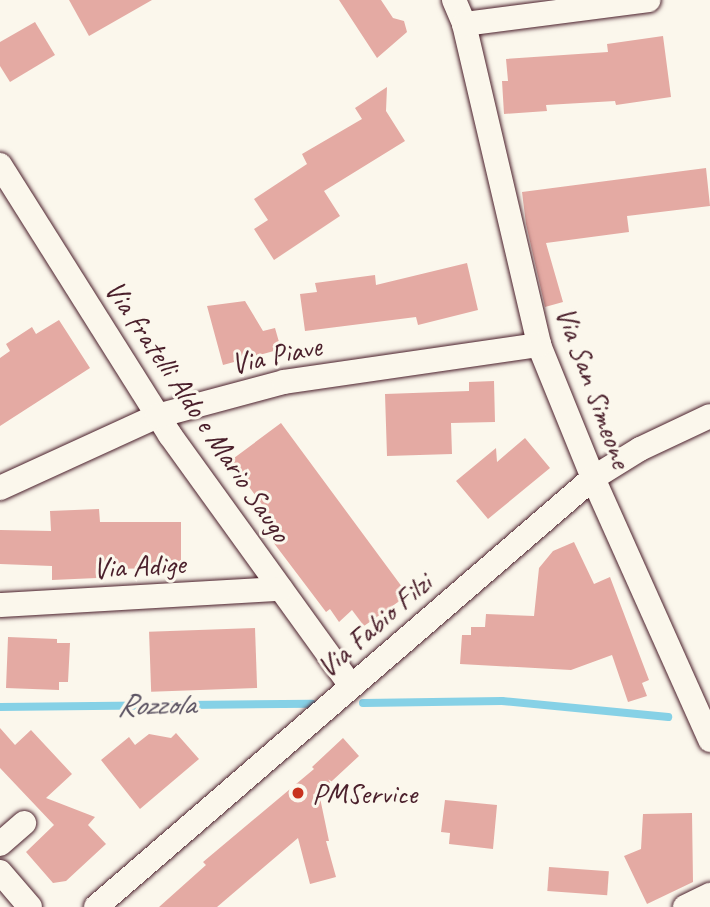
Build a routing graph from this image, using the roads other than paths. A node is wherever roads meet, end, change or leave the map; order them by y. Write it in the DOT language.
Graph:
graph roads {
  1 [pos="454,0"];
  2 [pos="648,0"];
  3 [pos="464,24"];
  4 [pos="0,165"];
  5 [pos="539,345"];
  6 [pos="157,416"];
  7 [pos="710,416"];
  8 [pos="593,478"];
  9 [pos="0,488"];
  10 [pos="281,589"];
  11 [pos="0,605"];
  12 [pos="351,686"];
  13 [pos="708,731"];
  14 [pos="24,823"];
  15 [pos="0,844"];
  16 [pos="0,872"];
  17 [pos="100,906"];
  18 [pos="30,907"];
  1 -- 3 [label="street, Via San Simeone"];
  2 -- 3 [label="street"];
  3 -- 5 [label="street, Via San Simeone"];
  4 -- 6 [label="street, Via fratelli Aldo e Mario Saugo"];
  5 -- 6 [label="street, Via Piave"];
  5 -- 8 [label="street, Via San Simeone"];
  6 -- 9 [label="street, Via Piave"];
  6 -- 10 [label="street, Via fratelli Aldo e Mario Saugo"];
  7 -- 8 [label="street, Via Fabio Filzi"];
  8 -- 12 [label="street, Via Fabio Filzi"];
  8 -- 13 [label="street, Via San Simeone"];
  10 -- 11 [label="street, Via Adige"];
  10 -- 12 [label="street, Via fratelli Aldo e Mario Saugo"];
  12 -- 17 [label="street, Via Fabio Filzi"];
  14 -- 15 [label="street"];
  16 -- 18 [label="street"];
}
